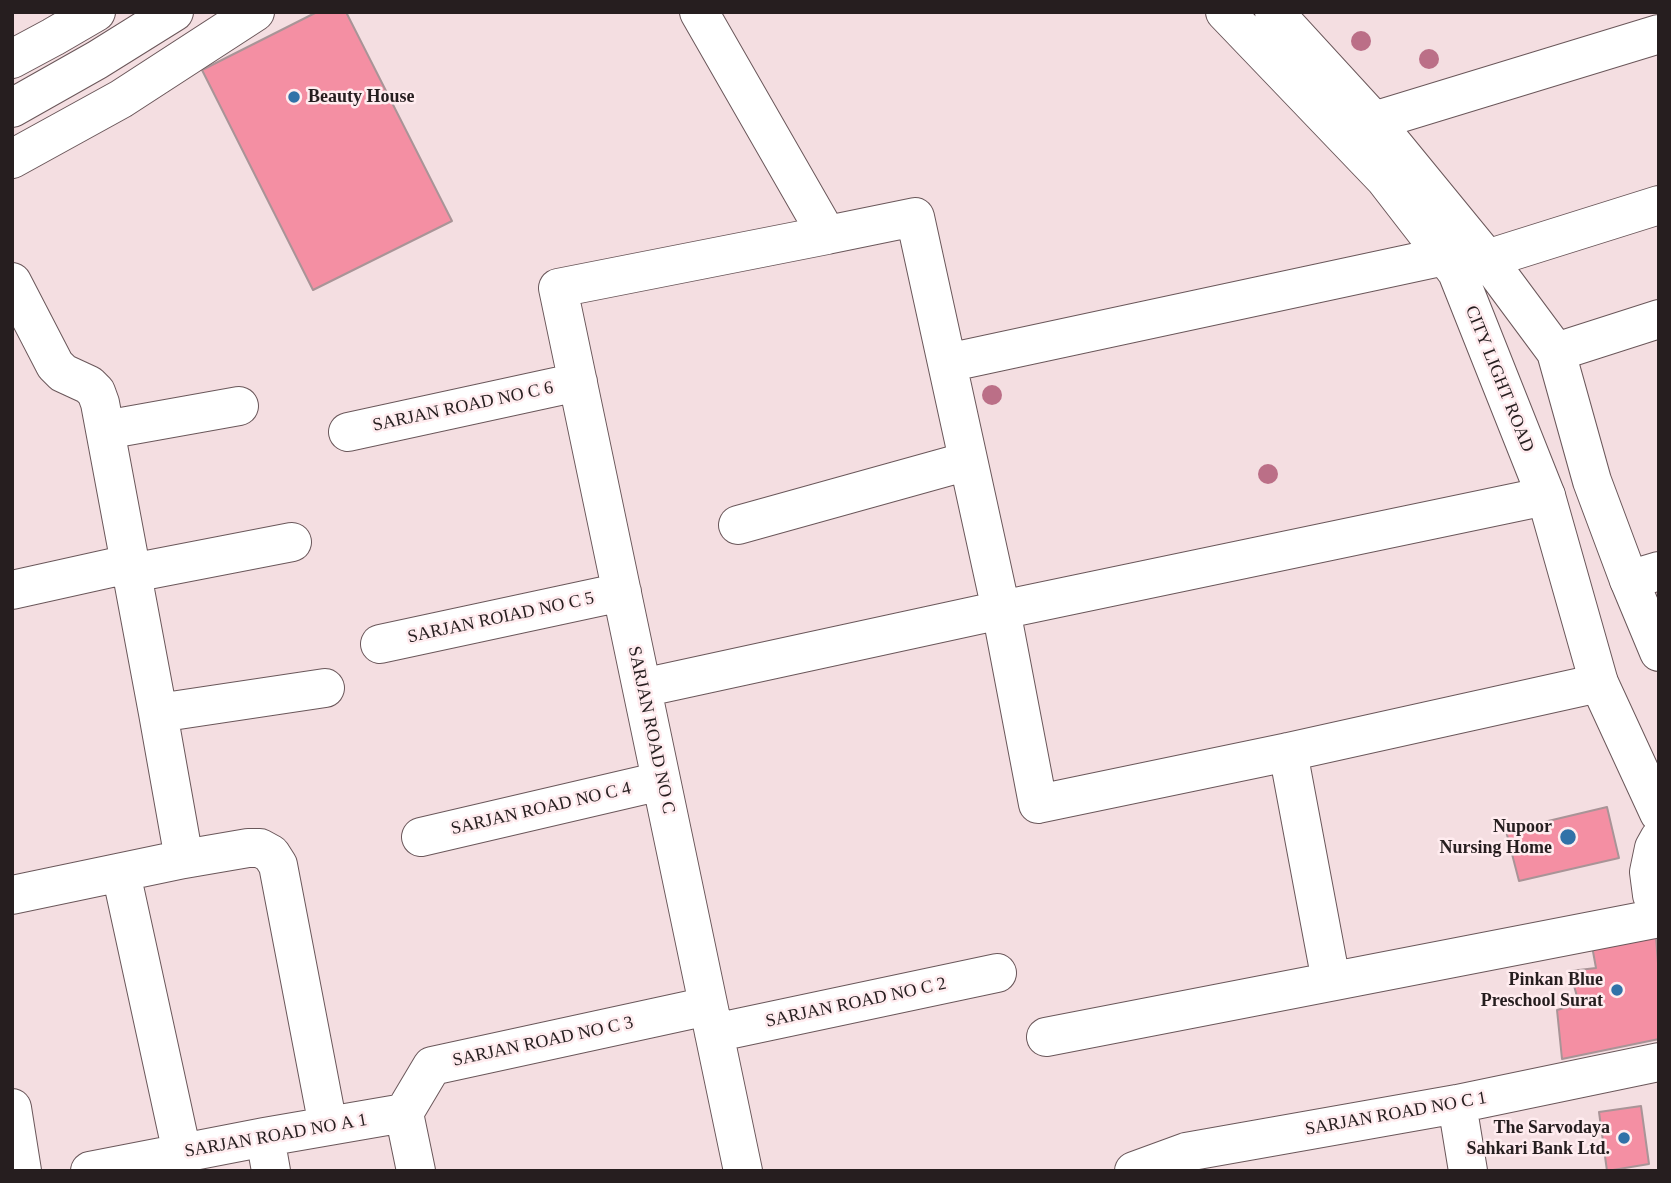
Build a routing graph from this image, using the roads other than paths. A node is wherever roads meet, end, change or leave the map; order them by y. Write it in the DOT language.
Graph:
graph roads {
  1 [pos="60,12"];
  2 [pos="96,12"];
  3 [pos="174,12"];
  4 [pos="255,12"];
  5 [pos="699,12"];
  6 [pos="1225,12"];
  7 [pos="1274,12"];
  8 [pos="1659,34"];
  9 [pos="12,35"];
  10 [pos="12,59"];
  11 [pos="12,108"];
  12 [pos="1374,121"];
  13 [pos="12,159"];
  14 [pos="1659,205"];
  15 [pos="827,235"];
  16 [pos="1463,262"];
  17 [pos="12,282"];
  18 [pos="1659,319"];
  19 [pos="1556,352"];
  20 [pos="947,363"];
  21 [pos="578,382"];
  22 [pos="239,406"];
  23 [pos="105,430"];
  24 [pos="348,432"];
  25 [pos="968,461"];
  26 [pos="1546,496"];
  27 [pos="738,525"];
  28 [pos="292,542"];
  29 [pos="131,569"];
  30 [pos="1644,576"];
  31 [pos="12,590"];
  32 [pos="622,592"];
  33 [pos="1001,610"];
  34 [pos="380,644"];
  35 [pos="1659,652"];
  36 [pos="1599,683"];
  37 [pos="324,688"];
  38 [pos="642,688"];
  39 [pos="158,713"];
  40 [pos="1288,752"];
  41 [pos="662,781"];
  42 [pos="1659,813"];
  43 [pos="421,836"];
  44 [pos="1659,839"];
  45 [pos="184,859"];
  46 [pos="121,873"];
  47 [pos="12,895"];
  48 [pos="1659,912"];
  49 [pos="1659,918"];
  50 [pos="997,973"];
  51 [pos="1331,981"];
  52 [pos="711,1020"];
  53 [pos="1046,1037"];
  54 [pos="1659,1062"];
  55 [pos="1457,1104"];
  56 [pos="12,1108"];
  57 [pos="404,1113"];
  58 [pos="328,1126"];
  59 [pos="182,1153"];
  60 [pos="268,1154"];
  61 [pos="22,1171"];
  62 [pos="90,1171"];
  63 [pos="416,1171"];
  64 [pos="743,1171"];
  65 [pos="1134,1171"];
  66 [pos="1468,1171"];
  1 -- 9 [label="street"];
  2 -- 10 [label="street"];
  3 -- 11 [label="street"];
  4 -- 13 [label="street"];
  5 -- 15 [label="street"];
  6 -- 16 [label="street, CITY LIGHT ROAD"];
  7 -- 12 [label="street"];
  8 -- 12 [label="street"];
  12 -- 16 [label="street"];
  14 -- 16 [label="street"];
  15 -- 20 [label="street"];
  15 -- 21 [label="street, SARJAN ROAD NO C"];
  16 -- 19 [label="street"];
  16 -- 20 [label="street"];
  16 -- 26 [label="street, CITY LIGHT ROAD"];
  17 -- 23 [label="street"];
  18 -- 19 [label="street"];
  19 -- 30 [label="street"];
  20 -- 25 [label="street"];
  21 -- 24 [label="street, SARJAN ROAD NO C 6"];
  21 -- 32 [label="street, SARJAN ROAD NO C"];
  22 -- 23 [label="street"];
  23 -- 29 [label="street"];
  25 -- 27 [label="street"];
  25 -- 33 [label="street"];
  26 -- 33 [label="street"];
  26 -- 36 [label="street, CITY LIGHT ROAD"];
  28 -- 29 [label="street"];
  29 -- 31 [label="street"];
  29 -- 39 [label="street"];
  30 -- 35 [label="street"];
  32 -- 34 [label="street, SARJAN ROIAD NO C 5"];
  32 -- 38 [label="street, SARJAN ROAD NO C"];
  33 -- 38 [label="street"];
  33 -- 40 [label="street"];
  36 -- 40 [label="street"];
  36 -- 42 [label="street, CITY LIGHT ROAD"];
  37 -- 39 [label="street"];
  38 -- 41 [label="street, SARJAN ROAD NO C"];
  39 -- 45 [label="street"];
  40 -- 51 [label="street"];
  41 -- 43 [label="street, SARJAN ROAD NO C 4"];
  41 -- 52 [label="street, SARJAN ROAD NO C"];
  44 -- 48 [label="street"];
  45 -- 46 [label="street"];
  45 -- 58 [label="street"];
  46 -- 47 [label="street"];
  46 -- 59 [label="street"];
  49 -- 51 [label="street"];
  50 -- 52 [label="street, SARJAN ROAD NO C 2"];
  51 -- 53 [label="street"];
  52 -- 57 [label="street, SARJAN ROAD NO C 3"];
  52 -- 64 [label="street, SARJAN ROAD NO C"];
  54 -- 55 [label="street, SARJAN ROAD NO C 1"];
  55 -- 65 [label="street, SARJAN ROAD NO C 1"];
  55 -- 66 [label="street"];
  56 -- 61 [label="street"];
  57 -- 58 [label="street, SARJAN ROAD NO A 1"];
  57 -- 63 [label="street"];
  58 -- 60 [label="street, SARJAN ROAD NO A 1"];
  59 -- 60 [label="street, SARJAN ROAD NO A 1"];
  59 -- 62 [label="street, SARJAN ROAD NO A 1"];
}
